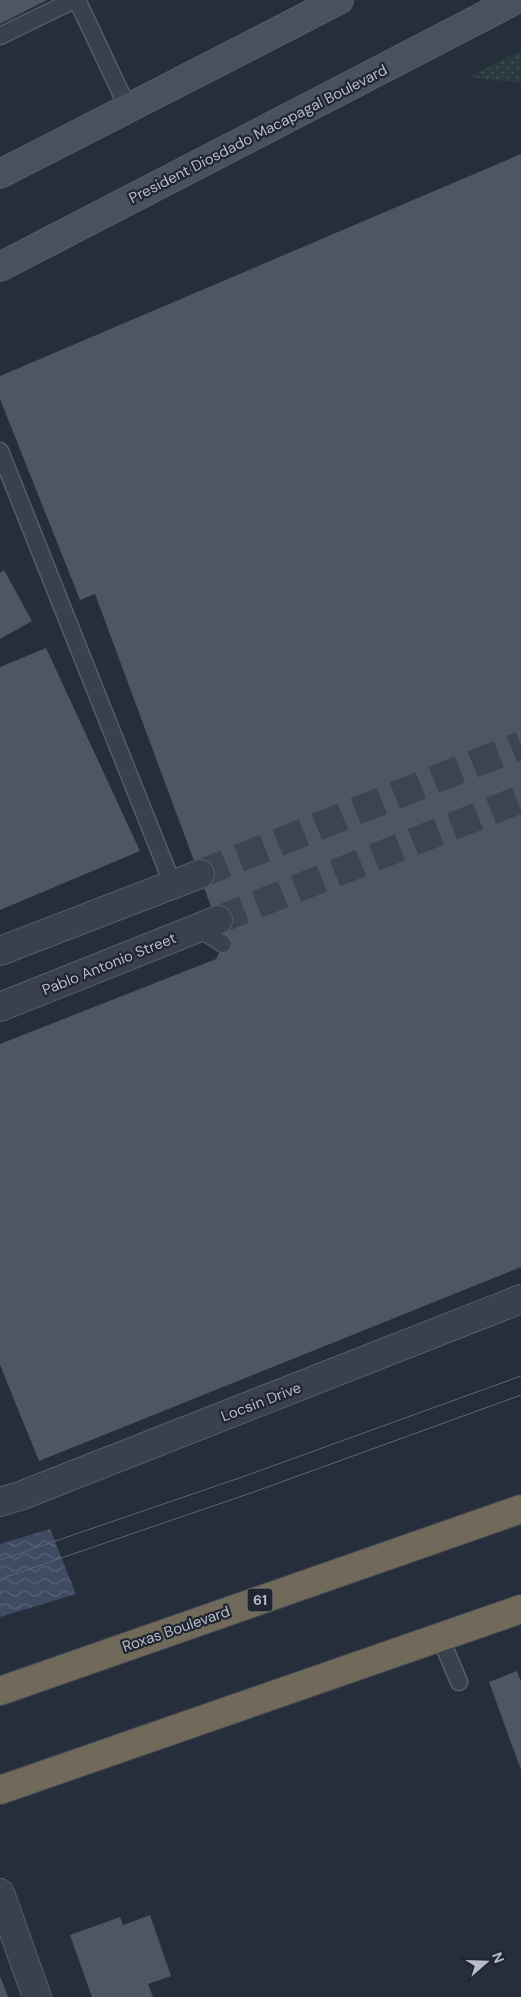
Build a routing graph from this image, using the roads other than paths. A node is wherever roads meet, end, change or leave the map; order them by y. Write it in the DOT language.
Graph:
graph roads {
  1 [pos="76,0"];
  2 [pos="339,0"];
  3 [pos="516,0"];
  4 [pos="0,36"];
  5 [pos="128,108"];
  6 [pos="0,174"];
  7 [pos="0,267"];
  8 [pos="0,451"];
  9 [pos="200,874"];
  10 [pos="173,885"];
  11 [pos="213,931"];
  12 [pos="0,951"];
  13 [pos="0,1007"];
  14 [pos="521,1300"];
  15 [pos="0,1502"];
  16 [pos="521,1508"];
  17 [pos="521,1609"];
  18 [pos="440,1637"];
  19 [pos="459,1682"];
  20 [pos="0,1690"];
  21 [pos="0,1790"];
  22 [pos="0,1893"];
  23 [pos="37,1997"];
  1 -- 4 [label="lane"];
  1 -- 5 [label="lane"];
  2 -- 5 [label="main road"];
  3 -- 7 [label="main road, President Diosdado Macapagal Boulevard"];
  5 -- 6 [label="main road"];
  8 -- 10 [label="lane"];
  9 -- 10 [label="street"];
  10 -- 12 [label="street"];
  11 -- 13 [label="street, Pablo Antonio Street"];
  14 -- 15 [label="street, Locsin Drive"];
  16 -- 20 [label="highway, Roxas Boulevard / 61"];
  17 -- 18 [label="highway"];
  18 -- 19 [label="lane"];
  18 -- 21 [label="highway"];
  22 -- 23 [label="street"];
}
